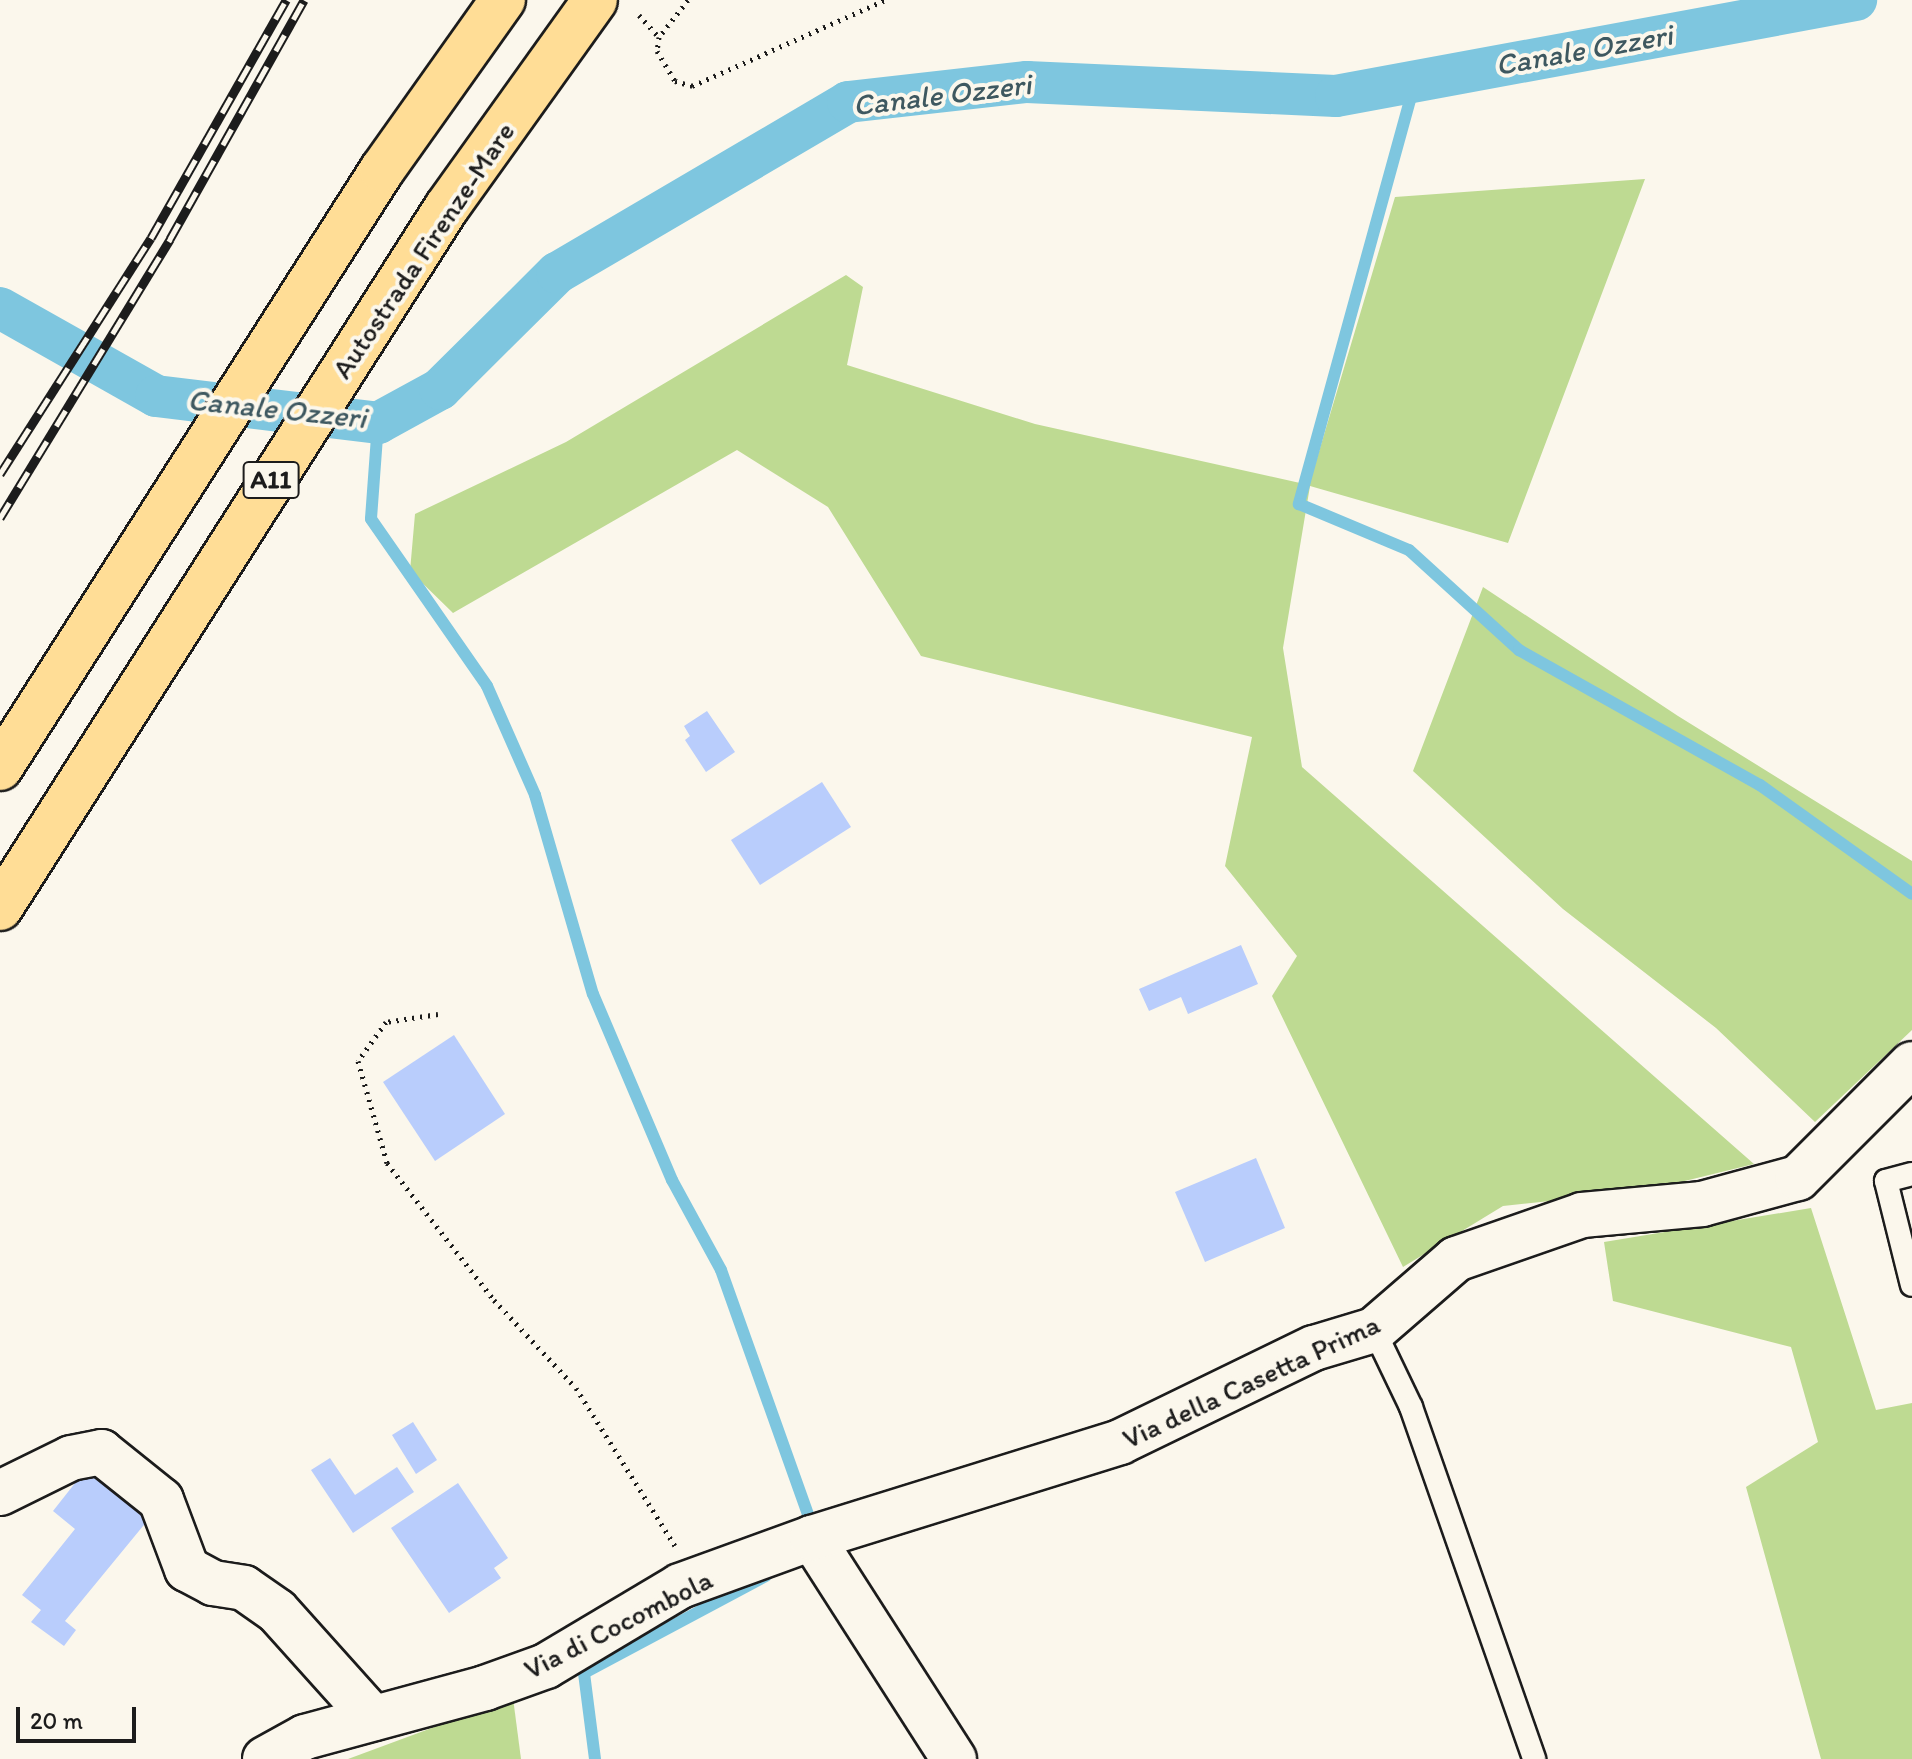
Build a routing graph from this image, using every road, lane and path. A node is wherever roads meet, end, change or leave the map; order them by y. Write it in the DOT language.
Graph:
graph roads {
  1 [pos="503,0"];
  2 [pos="595,0"];
  3 [pos="688,0"];
  4 [pos="885,0"];
  5 [pos="639,15"];
  6 [pos="659,37"];
  7 [pos="0,768"];
  8 [pos="0,908"];
  9 [pos="438,1014"];
  10 [pos="1912,1064"];
  11 [pos="1912,1174"];
  12 [pos="1912,1285"];
  13 [pos="1374,1330"];
  14 [pos="0,1493"];
  15 [pos="812,1538"];
  16 [pos="696,1580"];
  17 [pos="373,1718"];
  18 [pos="265,1759"];
  19 [pos="954,1759"];
  20 [pos="1534,1759"];
  1 -- 7 [label="highway, A11"];
  2 -- 8 [label="highway, Autostrada Firenze-Mare / A11"];
  3 -- 6 [label="path"];
  4 -- 6 [label="path"];
  5 -- 6 [label="path"];
  9 -- 16 [label="path"];
  10 -- 13 [label="street, Via della Casetta Prima"];
  11 -- 12 [label="lane"];
  13 -- 15 [label="street, Via della Casetta Prima"];
  13 -- 20 [label="lane"];
  14 -- 17 [label="street"];
  15 -- 16 [label="street, Via di Cocombola"];
  15 -- 19 [label="street"];
  16 -- 17 [label="street, Via di Cocombola"];
  17 -- 18 [label="street, Via di Cocombola"];
}
